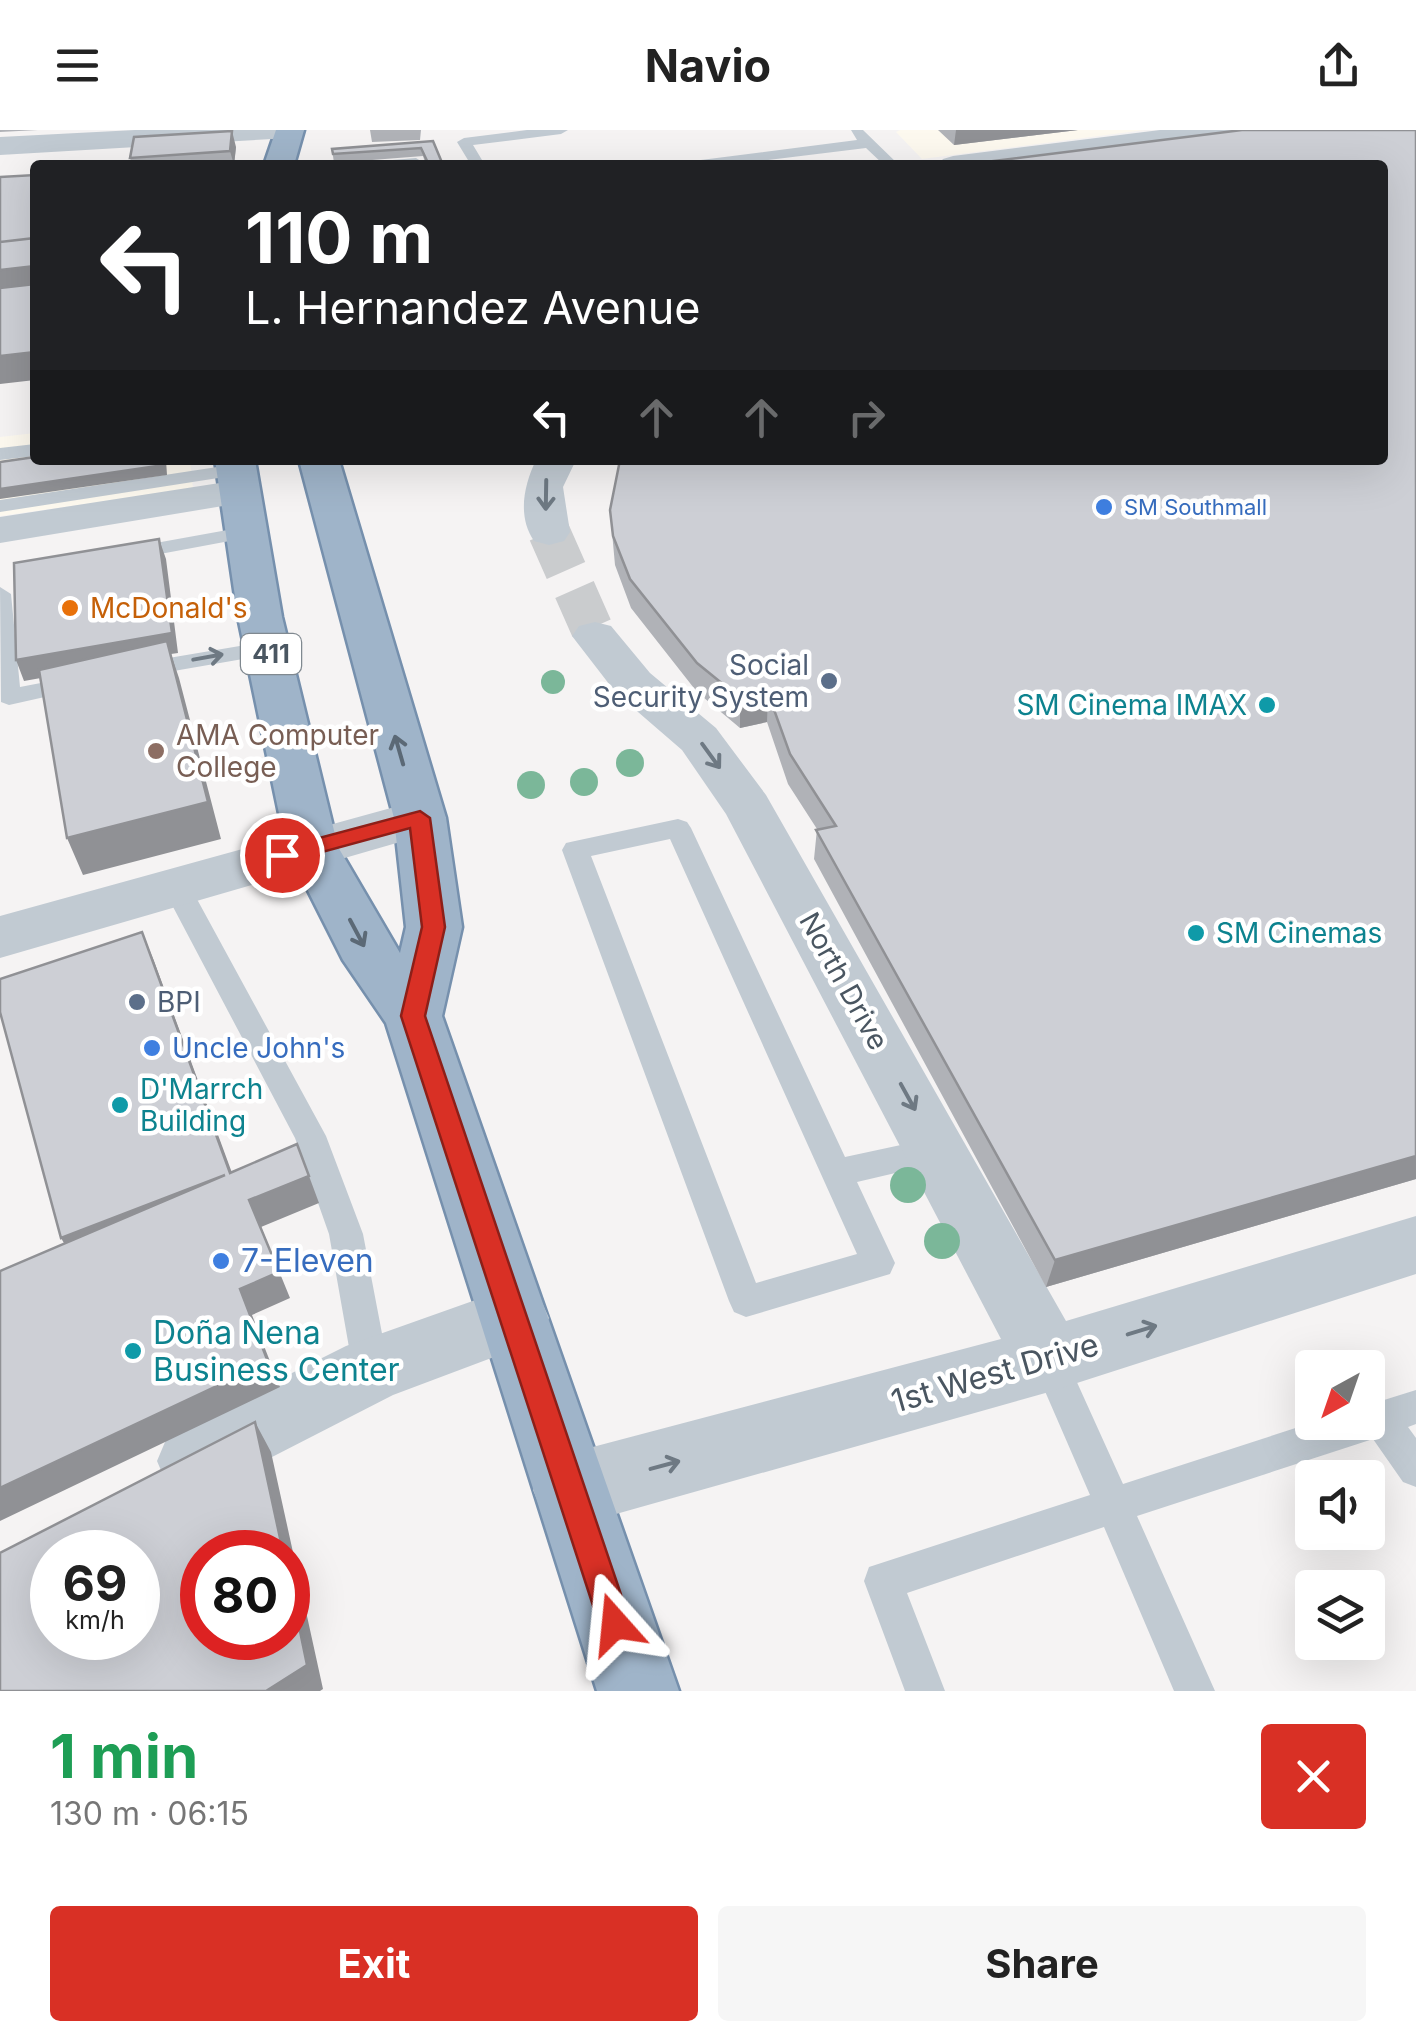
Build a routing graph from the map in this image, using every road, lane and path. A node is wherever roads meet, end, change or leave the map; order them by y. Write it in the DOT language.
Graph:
graph roads {
  1 [pos="290,130"];
  2 [pos="562,130"];
  3 [pos="855,130"];
  4 [pos="1227,130"];
  5 [pos="870,144"];
  6 [pos="0,146"];
  7 [pos="281,160"];
  8 [pos="475,160"];
  9 [pos="735,160"];
  10 [pos="887,160"];
  11 [pos="992,160"];
  12 [pos="30,451"];
  13 [pos="0,454"];
  14 [pos="320,465"];
  15 [pos="553,465"];
  16 [pos="239,489"];
  17 [pos="0,506"];
  18 [pos="0,530"];
  19 [pos="548,532"];
  20 [pos="104,558"];
  21 [pos="4,588"];
  22 [pos="595,636"];
  23 [pos="269,648"];
  24 [pos="420,818"];
  25 [pos="312,847"];
  26 [pos="176,886"];
  27 [pos="0,937"];
  28 [pos="413,1016"];
  29 [pos="938,1150"];
  30 [pos="836,1173"];
  31 [pos="1416,1245"];
  32 [pos="516,1318"];
  33 [pos="1049,1359"];
  34 [pos="371,1370"];
  35 [pos="1416,1407"];
  36 [pos="1385,1416"];
  37 [pos="1385,1425"];
  38 [pos="1314,1440"];
  39 [pos="1416,1470"];
  40 [pos="141,1488"];
  41 [pos="570,1490"];
  42 [pos="1114,1506"];
  43 [pos="638,1691"];
  44 [pos="925,1691"];
  45 [pos="1195,1691"];
  1 -- 6 [label="street"];
  1 -- 7 [label="highway"];
  2 -- 8 [label="lane"];
  3 -- 5 [label="lane"];
  4 -- 11 [label="street"];
  5 -- 9 [label="lane"];
  5 -- 10 [label="lane"];
  12 -- 13 [label="lane"];
  24 -- 14 [label="highway, one-way"];
  15 -- 19 [label="street, one-way"];
  16 -- 17 [label="lane"];
  16 -- 18 [label="street"];
  16 -- 20 [label="lane"];
  16 -- 23 [label="highway, 411"];
  21 -- 23 [label="lane, one-way"];
  22 -- 29 [label="street, North Drive, one-way"];
  23 -- 25 [label="highway, 411"];
  24 -- 25 [label="street"];
  24 -- 28 [label="highway"];
  25 -- 26 [label="street"];
  25 -- 28 [label="highway, 411, one-way"];
  26 -- 27 [label="street"];
  26 -- 34 [label="lane"];
  28 -- 32 [label="highway, 411"];
  29 -- 30 [label="lane"];
  29 -- 33 [label="street, North Drive"];
  30 -- 30 [label="lane"];
  33 -- 31 [label="street, 1st West Drive, one-way"];
  32 -- 34 [label="street"];
  32 -- 41 [label="highway, 411"];
  41 -- 33 [label="street, 1st West Drive, one-way"];
  33 -- 42 [label="lane"];
  34 -- 40 [label="street"];
  35 -- 36 [label="lane"];
  37 -- 39 [label="lane"];
  38 -- 42 [label="lane"];
  41 -- 43 [label="highway, 411"];
  42 -- 44 [label="lane"];
  42 -- 45 [label="lane"];
}
